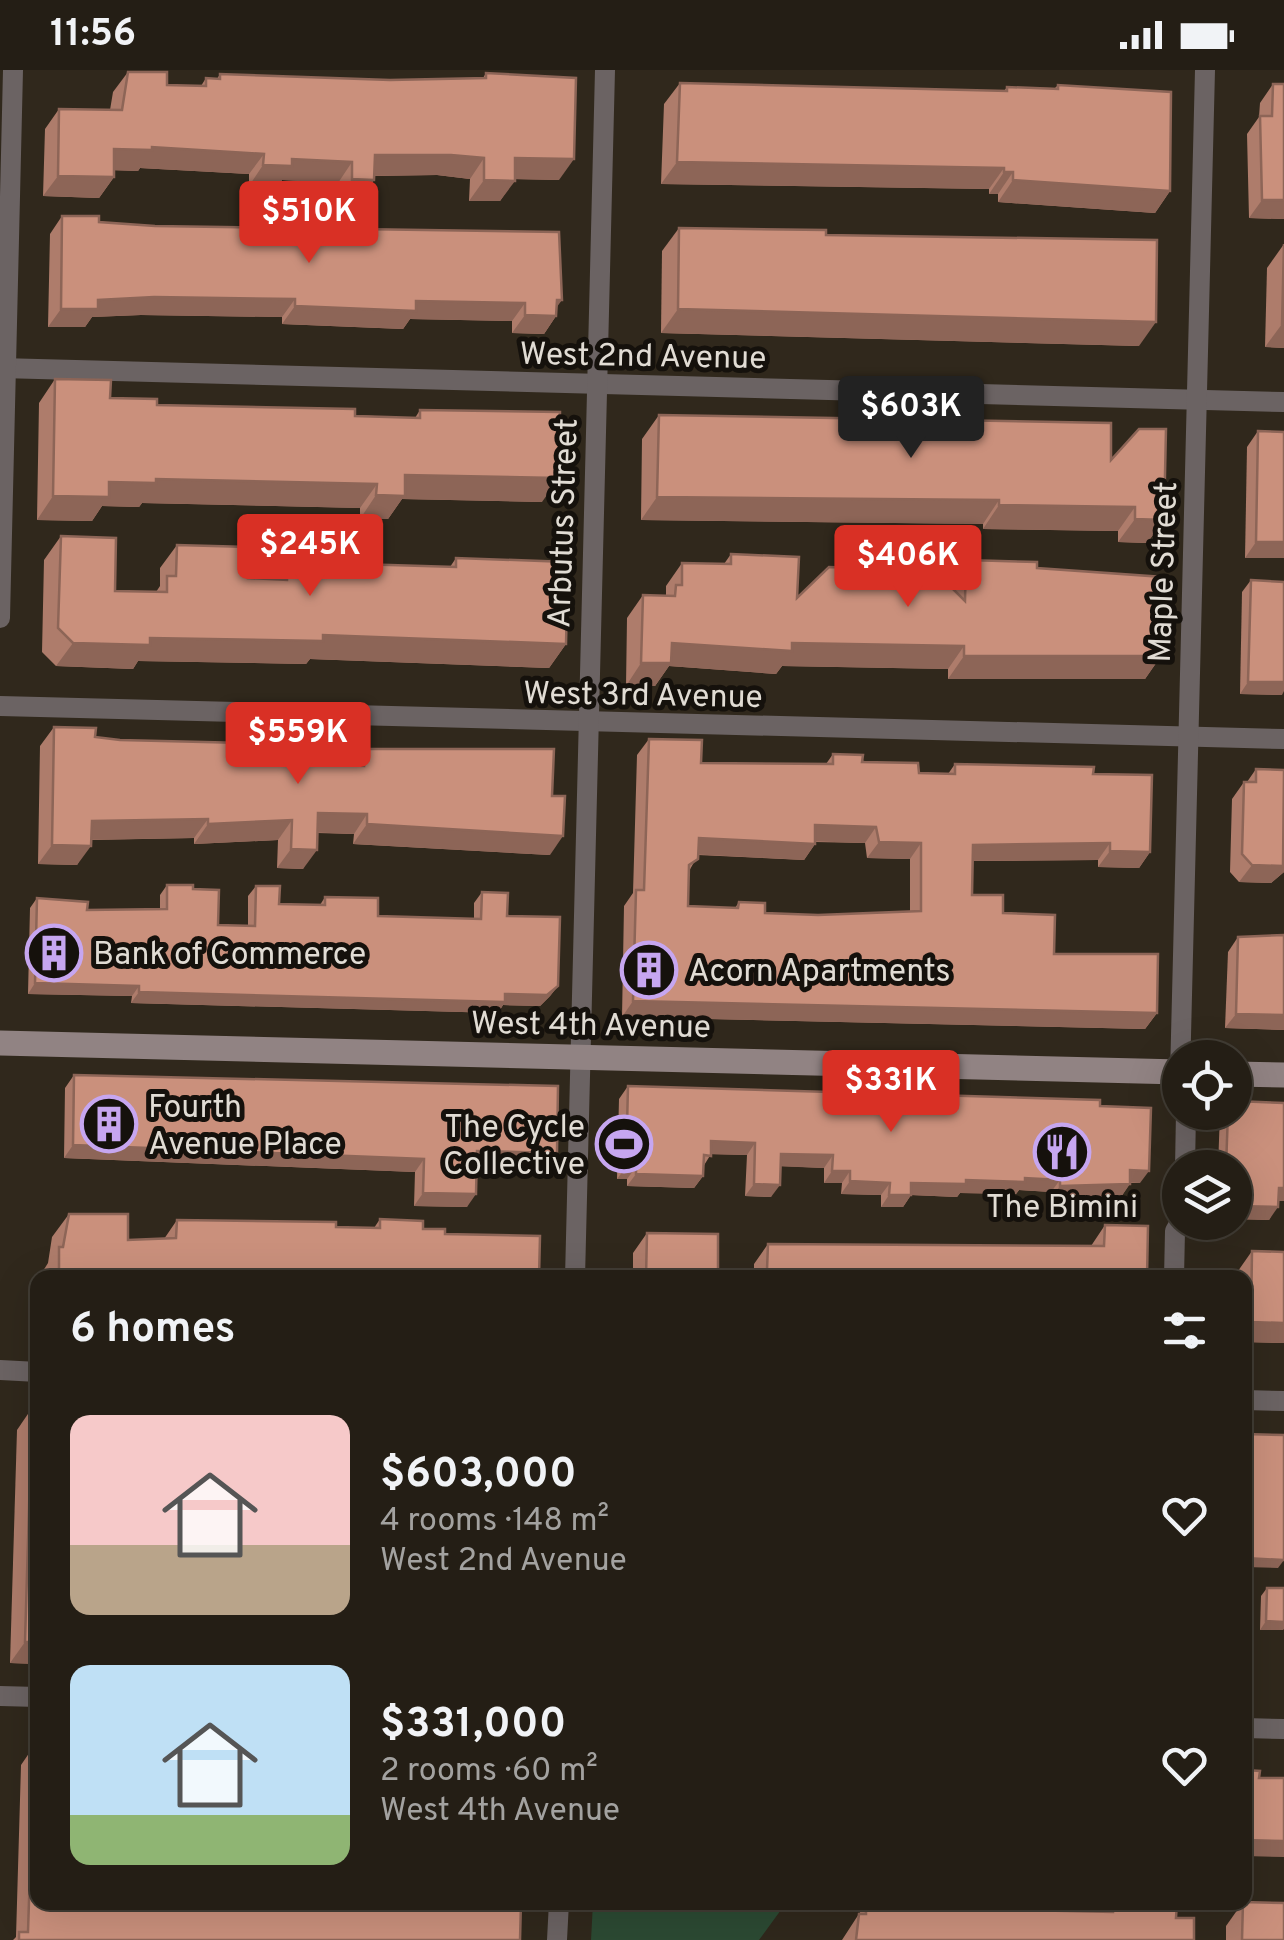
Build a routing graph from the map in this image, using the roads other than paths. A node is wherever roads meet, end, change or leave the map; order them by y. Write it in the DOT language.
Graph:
graph roads {
  1 [pos="14,70"];
  2 [pos="605,70"];
  3 [pos="1205,70"];
  4 [pos="3,369"];
  5 [pos="596,384"];
  6 [pos="1196,399"];
  7 [pos="1284,402"];
  8 [pos="0,618"];
  9 [pos="0,706"];
  10 [pos="587,722"];
  11 [pos="1186,736"];
  12 [pos="1284,739"];
  13 [pos="1181,1040"];
  14 [pos="0,1043"];
  15 [pos="578,1056"];
  16 [pos="1162,1073"];
  17 [pos="1252,1074"];
  18 [pos="1284,1075"];
  19 [pos="1176,1240"];
  20 [pos="575,1270"];
  21 [pos="1174,1270"];
  22 [pos="0,1370"];
  23 [pos="30,1372"];
  24 [pos="1252,1400"];
  25 [pos="1284,1400"];
  26 [pos="0,1696"];
  27 [pos="30,1697"];
  28 [pos="1252,1728"];
  29 [pos="1284,1729"];
  30 [pos="558,1910"];
  31 [pos="557,1940"];
  1 -- 4 [label="street"];
  2 -- 5 [label="street, Arbutus Street"];
  3 -- 6 [label="street, Maple Street"];
  4 -- 5 [label="street, West 2nd Avenue"];
  4 -- 8 [label="street"];
  5 -- 6 [label="street, West 2nd Avenue"];
  5 -- 10 [label="street, Arbutus Street"];
  6 -- 7 [label="street, West 2nd Avenue"];
  6 -- 11 [label="street, Maple Street"];
  9 -- 10 [label="street, West 3rd Avenue"];
  10 -- 11 [label="street, West 3rd Avenue"];
  10 -- 15 [label="street, Arbutus Street"];
  11 -- 12 [label="street, West 3rd Avenue"];
  11 -- 13 [label="street, Maple Street"];
  14 -- 15 [label="main road, West 4th Avenue"];
  15 -- 16 [label="main road, West 4th Avenue"];
  15 -- 20 [label="street, Arbutus Street"];
  17 -- 18 [label="main road"];
  19 -- 21 [label="street"];
  22 -- 23 [label="street"];
  24 -- 25 [label="street"];
  26 -- 27 [label="street"];
  28 -- 29 [label="street"];
  30 -- 31 [label="street"];
}
